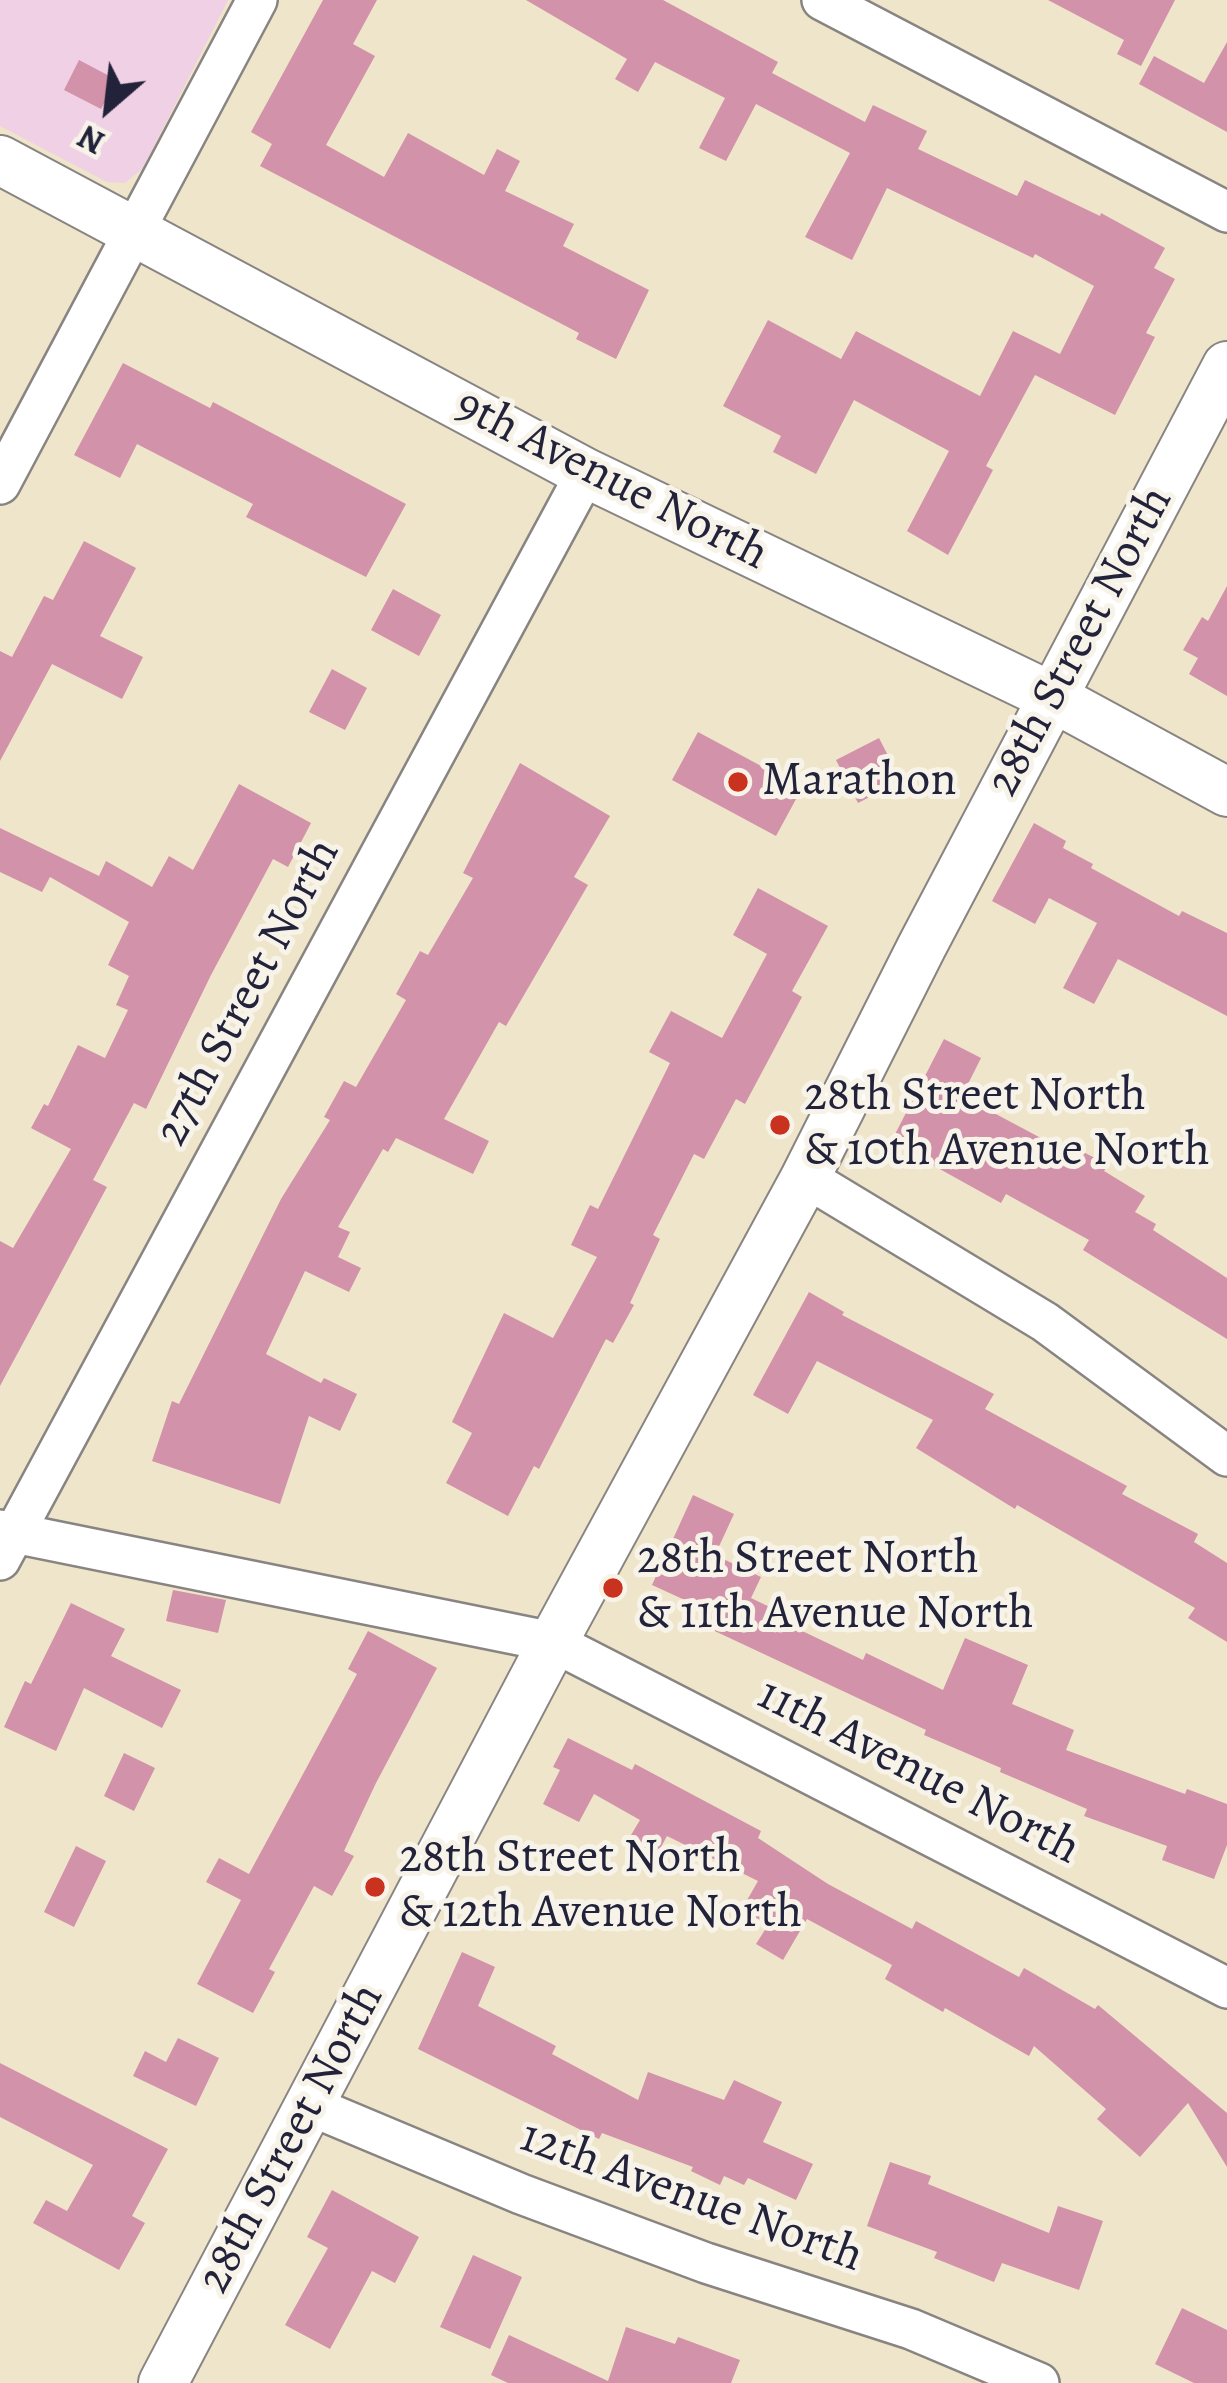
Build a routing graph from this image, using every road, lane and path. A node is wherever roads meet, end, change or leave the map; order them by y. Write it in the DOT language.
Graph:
graph roads {
  1 [pos="257,0"];
  2 [pos="822,0"];
  3 [pos="0,160"];
  4 [pos="1227,212"];
  5 [pos="135,229"];
  6 [pos="1227,366"];
  7 [pos="586,473"];
  8 [pos="0,484"];
  9 [pos="1052,697"];
  10 [pos="1227,792"];
  11 [pos="804,1180"];
  12 [pos="1227,1456"];
  13 [pos="4,1541"];
  14 [pos="553,1642"];
  15 [pos="1227,1988"];
  16 [pos="310,2106"];
  17 [pos="163,2383"];
  18 [pos="1039,2383"];
  1 -- 5 [label="street"];
  2 -- 4 [label="street"];
  3 -- 5 [label="street, 9th Avenue North"];
  5 -- 7 [label="street, 9th Avenue North"];
  5 -- 8 [label="street"];
  6 -- 9 [label="street, 28th Street North"];
  7 -- 9 [label="street, 9th Avenue North"];
  7 -- 13 [label="street, 27th Street North"];
  9 -- 10 [label="street, 9th Avenue North"];
  9 -- 11 [label="street, 28th Street North"];
  11 -- 12 [label="street"];
  11 -- 14 [label="street, 28th Street North"];
  13 -- 14 [label="street, 11th Avenue North"];
  14 -- 15 [label="street, 11th Avenue North"];
  14 -- 16 [label="street, 28th Street North"];
  16 -- 17 [label="street, 28th Street North"];
  16 -- 18 [label="street, 12th Avenue North"];
}
